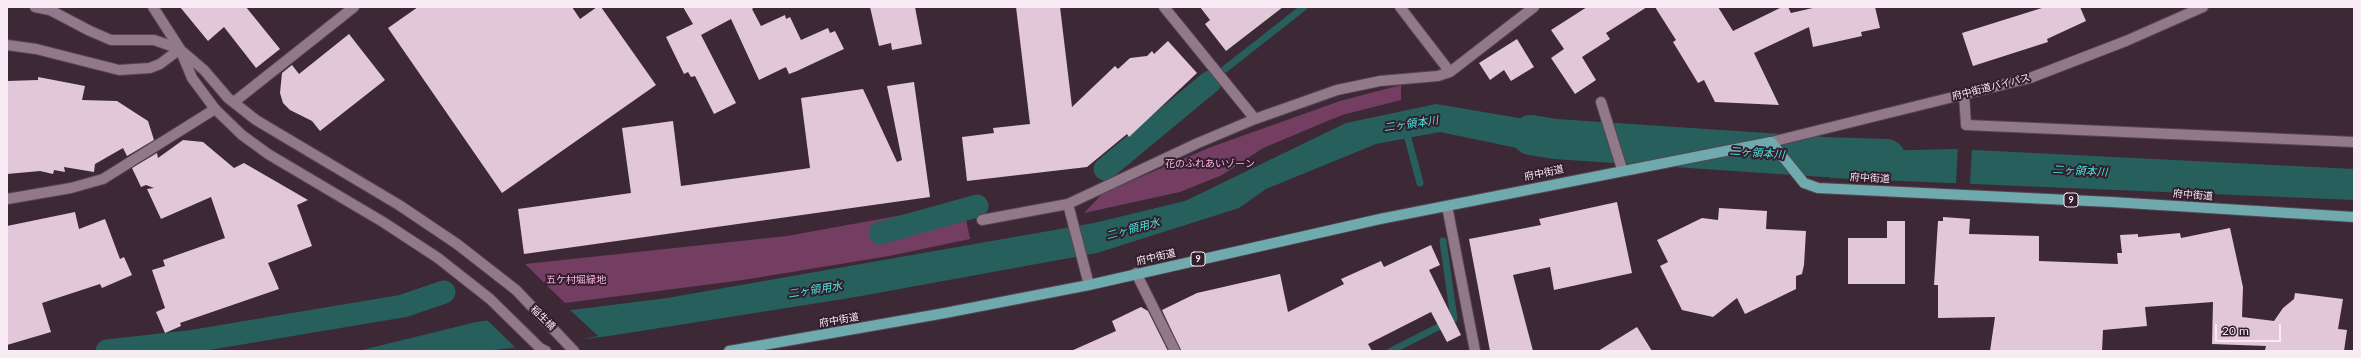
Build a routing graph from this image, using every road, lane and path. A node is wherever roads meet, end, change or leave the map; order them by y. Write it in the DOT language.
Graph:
graph roads {
  1 [pos="35,7"];
  2 [pos="153,7"];
  3 [pos="354,7"];
  4 [pos="1164,7"];
  5 [pos="1400,7"];
  6 [pos="1534,7"];
  7 [pos="2203,7"];
  8 [pos="7,46"];
  9 [pos="180,49"];
  10 [pos="1450,72"];
  11 [pos="1964,94"];
  12 [pos="234,102"];
  13 [pos="1601,102"];
  14 [pos="215,109"];
  15 [pos="1255,119"];
  16 [pos="1771,142"];
  17 [pos="2354,142"];
  18 [pos="1622,169"];
  19 [pos="7,199"];
  20 [pos="1068,204"];
  21 [pos="1447,206"];
  22 [pos="2354,217"];
  23 [pos="982,220"];
  24 [pos="1136,274"];
  25 [pos="1089,285"];
  26 [pos="572,348"];
  27 [pos="543,349"];
  28 [pos="729,351"];
  29 [pos="1175,351"];
  30 [pos="1476,351"];
  1 -- 9 [label="street"];
  2 -- 9 [label="street"];
  3 -- 12 [label="street"];
  4 -- 15 [label="street"];
  5 -- 10 [label="street"];
  6 -- 10 [label="street"];
  7 -- 11 [label="street, 府中街道バイパス"];
  8 -- 9 [label="street"];
  9 -- 12 [label="street, 稲生橋"];
  9 -- 14 [label="street"];
  10 -- 15 [label="street"];
  11 -- 16 [label="street, 府中街道バイパス"];
  11 -- 17 [label="street"];
  12 -- 26 [label="street, 稲生橋"];
  13 -- 18 [label="street"];
  14 -- 19 [label="street"];
  14 -- 27 [label="street"];
  15 -- 20 [label="street"];
  16 -- 18 [label="main road, 府中街道 / 9"];
  16 -- 22 [label="main road, 府中街道 / 9"];
  18 -- 21 [label="main road, 府中街道 / 9"];
  20 -- 23 [label="street"];
  20 -- 25 [label="street"];
  21 -- 24 [label="main road, 府中街道 / 9"];
  21 -- 30 [label="street"];
  24 -- 25 [label="main road, 府中街道 / 9"];
  24 -- 29 [label="street"];
  25 -- 28 [label="main road, 府中街道 / 9"];
}
